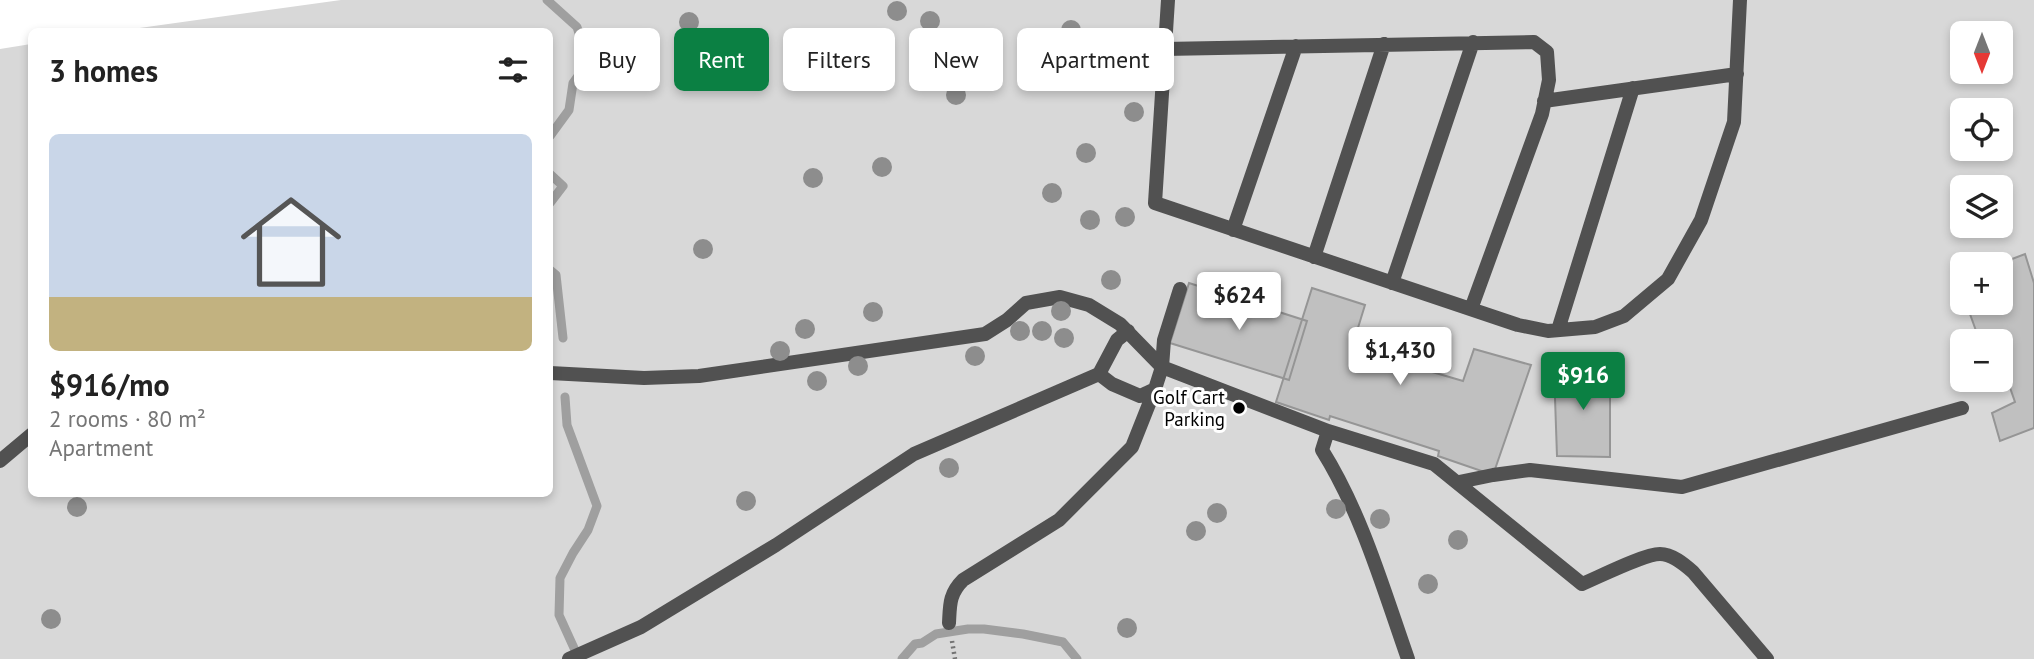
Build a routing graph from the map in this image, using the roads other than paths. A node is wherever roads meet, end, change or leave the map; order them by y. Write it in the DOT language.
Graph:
graph roads {
  1 [pos="1168,0"];
  2 [pos="1740,0"];
  3 [pos="1166,28"];
  4 [pos="1473,42"];
  5 [pos="1384,44"];
  6 [pos="1296,46"];
  7 [pos="1174,49"];
  8 [pos="1737,74"];
  9 [pos="1633,88"];
  10 [pos="1162,91"];
  11 [pos="1544,101"];
  12 [pos="1233,230"];
  13 [pos="1314,257"];
  14 [pos="1392,282"];
  15 [pos="1180,289"];
  16 [pos="1471,309"];
  17 [pos="1558,330"];
  18 [pos="1128,331"];
  19 [pos="1162,367"];
  20 [pos="553,373"];
  21 [pos="1099,373"];
  22 [pos="1155,390"];
  23 [pos="1140,396"];
  24 [pos="1962,408"];
  25 [pos="1143,419"];
  26 [pos="1328,431"];
  27 [pos="28,437"];
  28 [pos="0,461"];
  29 [pos="1459,482"];
  30 [pos="949,623"];
  31 [pos="569,659"];
  32 [pos="1408,659"];
  33 [pos="1767,659"];
  1 -- 3 [label="lane"];
  2 -- 8 [label="lane"];
  4 -- 5 [label="lane"];
  4 -- 11 [label="lane"];
  4 -- 14 [label="lane"];
  5 -- 6 [label="lane"];
  5 -- 13 [label="lane"];
  6 -- 7 [label="lane"];
  6 -- 12 [label="lane"];
  8 -- 9 [label="lane"];
  8 -- 17 [label="lane"];
  9 -- 11 [label="lane"];
  9 -- 17 [label="lane"];
  10 -- 12 [label="lane"];
  11 -- 16 [label="lane"];
  12 -- 13 [label="lane"];
  13 -- 14 [label="lane"];
  14 -- 16 [label="lane"];
  15 -- 19 [label="lane"];
  16 -- 17 [label="lane"];
  18 -- 19 [label="lane"];
  18 -- 20 [label="lane"];
  18 -- 21 [label="lane"];
  19 -- 22 [label="lane"];
  19 -- 26 [label="lane"];
  21 -- 23 [label="lane"];
  21 -- 31 [label="lane"];
  22 -- 23 [label="lane"];
  22 -- 25 [label="lane"];
  23 -- 25 [label="lane"];
  24 -- 29 [label="lane"];
  25 -- 30 [label="lane"];
  26 -- 29 [label="lane"];
  26 -- 32 [label="lane"];
  27 -- 28 [label="lane"];
  29 -- 33 [label="lane"];
}
